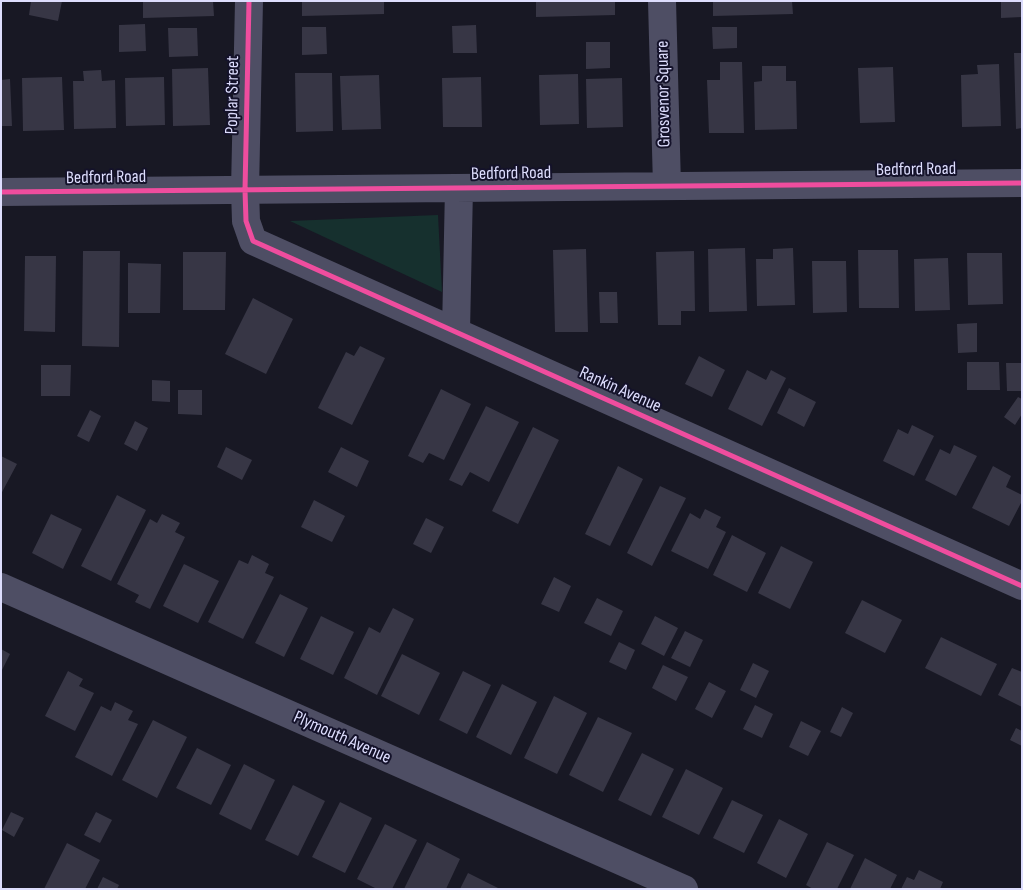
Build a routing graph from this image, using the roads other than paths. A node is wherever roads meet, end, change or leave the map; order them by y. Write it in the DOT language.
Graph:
graph roads {
  1 [pos="249,1"];
  2 [pos="662,1"];
  3 [pos="1022,183"];
  4 [pos="667,186"];
  5 [pos="459,188"];
  6 [pos="245,190"];
  7 [pos="1,192"];
  8 [pos="456,331"];
  9 [pos="1022,586"];
  10 [pos="1,587"];
  11 [pos="684,889"];
  1 -- 6 [label="street, Poplar Street"];
  2 -- 4 [label="street, Grosvenor Square"];
  3 -- 4 [label="street, Bedford Road"];
  4 -- 5 [label="street, Bedford Road"];
  5 -- 6 [label="street, Bedford Road"];
  5 -- 8 [label="street"];
  6 -- 7 [label="street, Bedford Road"];
  6 -- 8 [label="street, Rankin Avenue"];
  8 -- 9 [label="street, Rankin Avenue"];
  10 -- 11 [label="street, Plymouth Avenue"];
}
